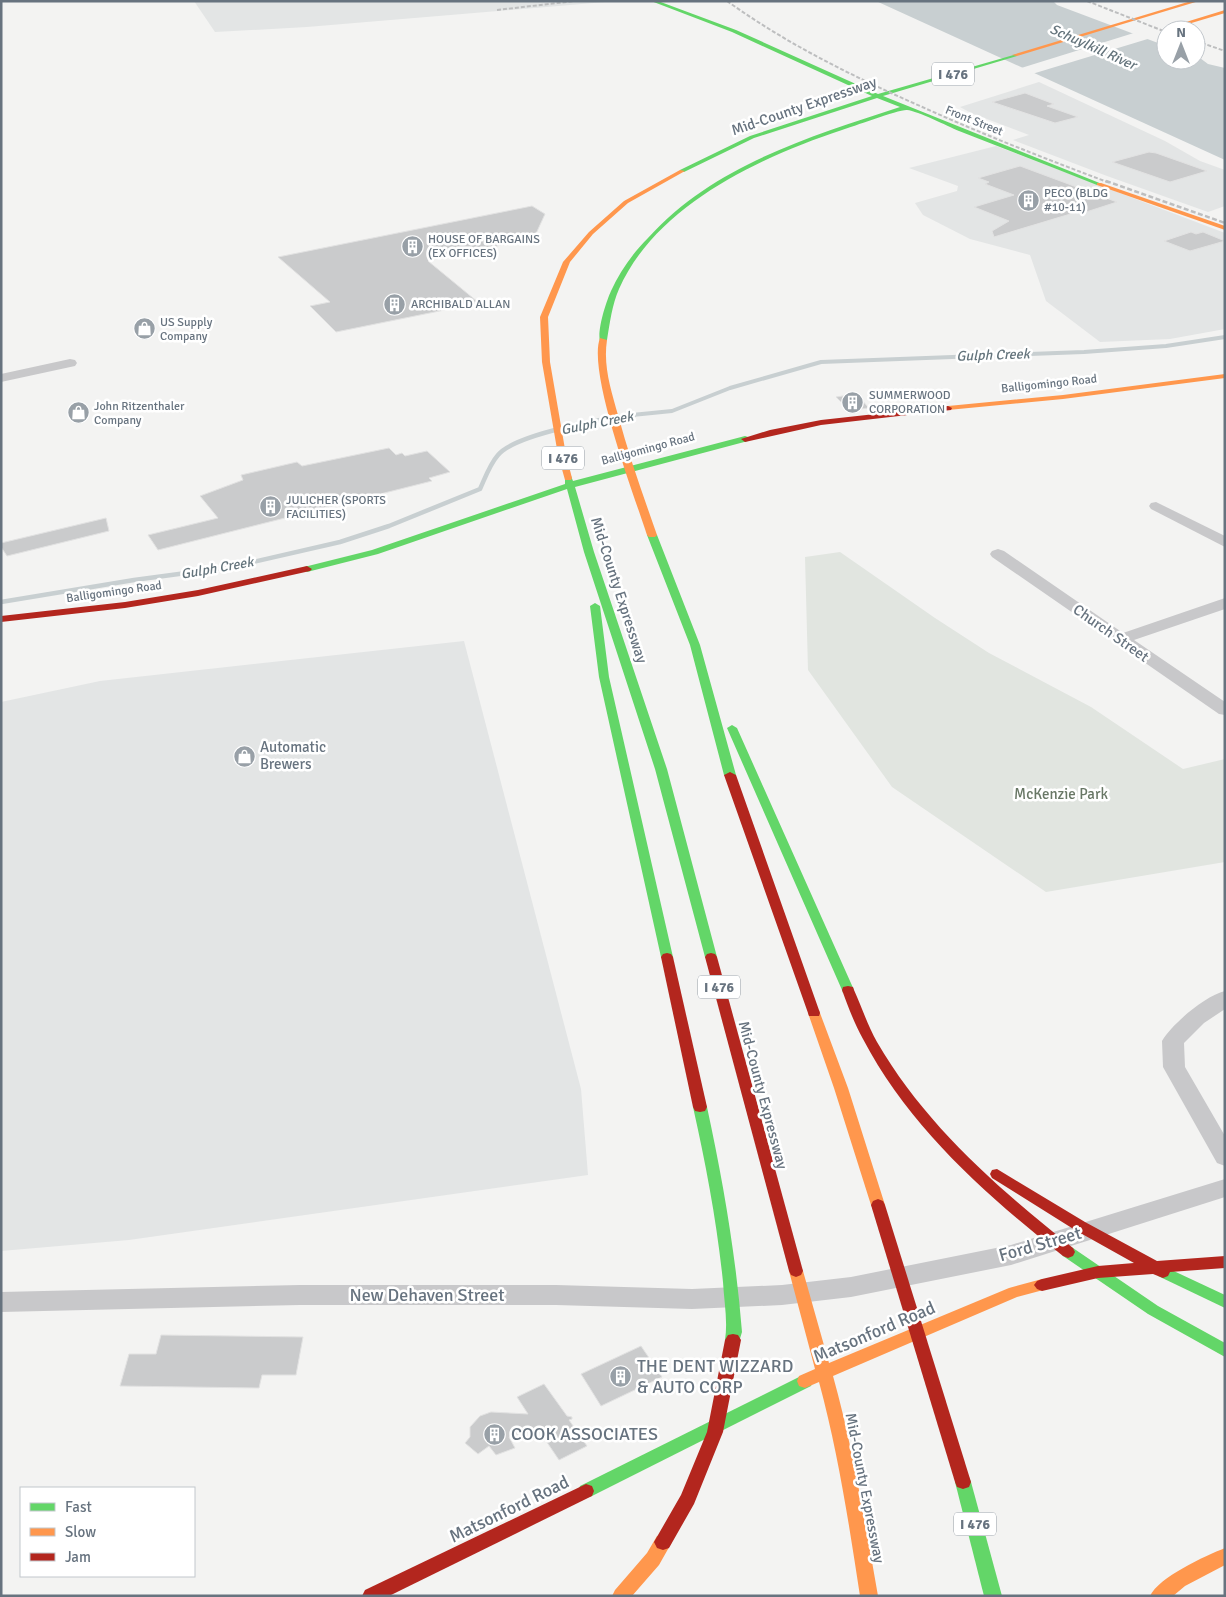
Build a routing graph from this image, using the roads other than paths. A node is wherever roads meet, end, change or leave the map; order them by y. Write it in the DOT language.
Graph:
graph roads {
  1 [pos="653,1"];
  2 [pos="1198,1"];
  3 [pos="1225,11"];
  4 [pos="1195,20"];
  5 [pos="925,102"];
  6 [pos="1225,228"];
  7 [pos="70,363"];
  8 [pos="1225,376"];
  9 [pos="1,378"];
  10 [pos="1156,506"];
  11 [pos="1225,542"];
  12 [pos="589,552"];
  13 [pos="998,554"];
  14 [pos="1225,603"];
  15 [pos="1,619"];
  16 [pos="1121,639"];
  17 [pos="695,645"];
  18 [pos="1225,710"];
  19 [pos="1225,998"];
  20 [pos="933,1128"];
  21 [pos="1225,1157"];
  22 [pos="1225,1188"];
  23 [pos="1225,1262"];
  24 [pos="851,1287"];
  25 [pos="1,1302"];
  26 [pos="1225,1302"];
  27 [pos="1225,1351"];
  28 [pos="1225,1556"];
  29 [pos="371,1596"];
  30 [pos="621,1596"];
  31 [pos="869,1596"];
  32 [pos="993,1596"];
  33 [pos="1159,1596"];
  1 -- 6 [label="main road, Front Street"];
  2 -- 12 [label="main road, Mid-County Expressway / I 476"];
  3 -- 4 [label="main road"];
  5 -- 17 [label="main road, I 476"];
  7 -- 9 [label="street"];
  8 -- 15 [label="main road, Balligomingo Road"];
  10 -- 11 [label="street"];
  12 -- 30 [label="main road"];
  12 -- 31 [label="main road, Mid-County Expressway / I 476"];
  13 -- 16 [label="street, Church Street"];
  14 -- 16 [label="street"];
  16 -- 18 [label="street, Church Street"];
  17 -- 20 [label="main road"];
  17 -- 32 [label="main road, I 476"];
  19 -- 21 [label="street"];
  20 -- 26 [label="main road"];
  20 -- 27 [label="main road"];
  22 -- 24 [label="street, Ford Street"];
  23 -- 29 [label="main road, Matsonford Road"];
  24 -- 25 [label="street, New Dehaven Street"];
  28 -- 33 [label="main road"];
}
